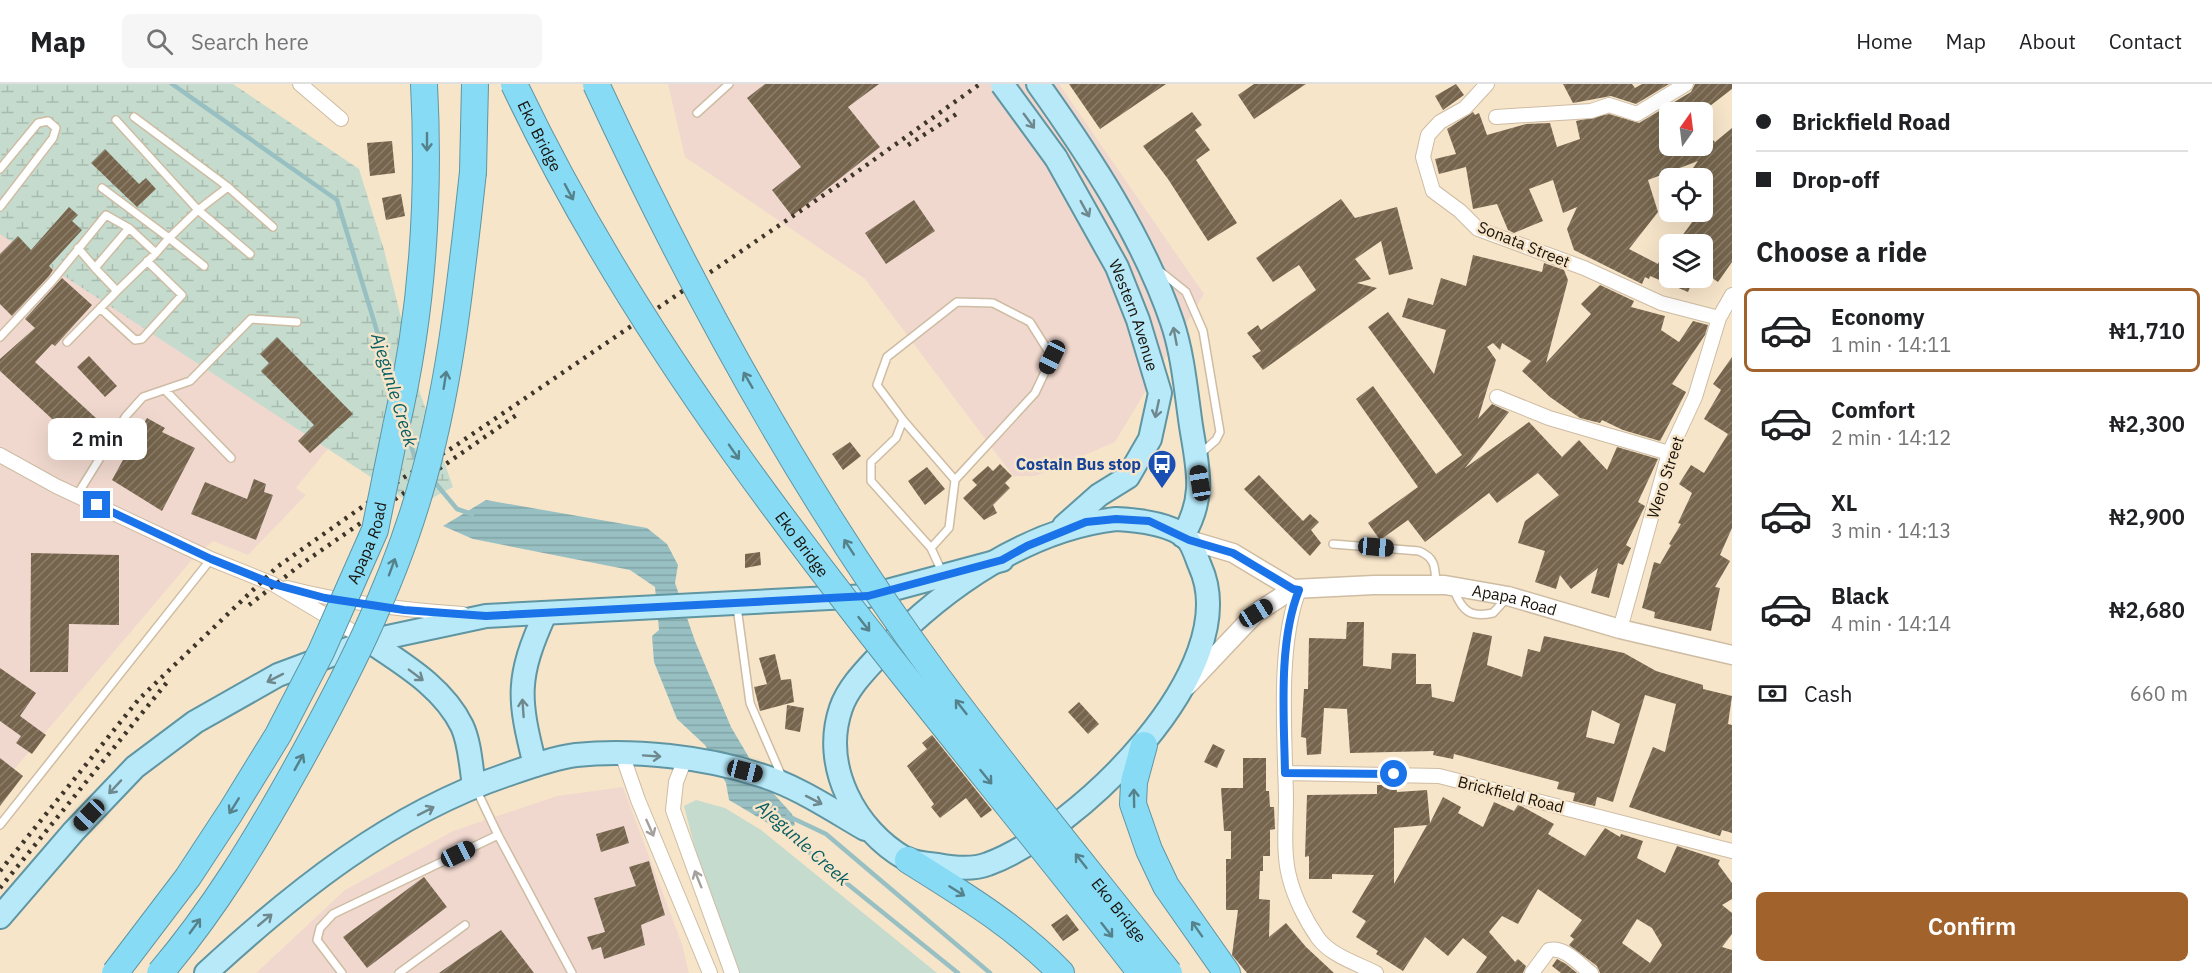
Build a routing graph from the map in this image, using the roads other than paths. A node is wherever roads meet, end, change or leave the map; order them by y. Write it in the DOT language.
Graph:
graph roads {
  1 [pos="300,84"];
  2 [pos="424,84"];
  3 [pos="475,84"];
  4 [pos="514,84"];
  5 [pos="596,84"];
  6 [pos="729,84"];
  7 [pos="1002,84"];
  8 [pos="1038,84"];
  9 [pos="1487,84"];
  10 [pos="1686,84"];
  11 [pos="697,113"];
  12 [pos="135,117"];
  13 [pos="1496,117"];
  14 [pos="341,119"];
  15 [pos="116,120"];
  16 [pos="0,169"];
  17 [pos="102,188"];
  18 [pos="228,188"];
  19 [pos="0,207"];
  20 [pos="198,210"];
  21 [pos="273,227"];
  22 [pos="129,228"];
  23 [pos="169,238"];
  24 [pos="78,248"];
  25 [pos="156,253"];
  26 [pos="250,254"];
  27 [pos="147,261"];
  28 [pos="204,266"];
  29 [pos="94,268"];
  30 [pos="117,291"];
  31 [pos="1732,295"];
  32 [pos="100,308"];
  33 [pos="1719,318"];
  34 [pos="297,322"];
  35 [pos="0,337"];
  36 [pos="67,342"];
  37 [pos="166,391"];
  38 [pos="1497,397"];
  39 [pos="903,420"];
  40 [pos="1669,453"];
  41 [pos="0,455"];
  42 [pos="231,458"];
  43 [pos="955,480"];
  44 [pos="77,495"];
  45 [pos="1054,534"];
  46 [pos="1186,538"];
  47 [pos="1333,543"];
  48 [pos="931,548"];
  49 [pos="211,559"];
  50 [pos="1002,560"];
  51 [pos="943,575"];
  52 [pos="273,584"];
  53 [pos="1445,586"];
  54 [pos="1296,589"];
  55 [pos="736,604"];
  56 [pos="545,614"];
  57 [pos="486,616"];
  58 [pos="1620,629"];
  59 [pos="369,641"];
  60 [pos="1732,655"];
  61 [pos="1184,688"];
  62 [pos="1144,745"];
  63 [pos="622,754"];
  64 [pos="685,759"];
  65 [pos="535,765"];
  66 [pos="1285,773"];
  67 [pos="474,786"];
  68 [pos="786,787"];
  69 [pos="0,825"];
  70 [pos="872,833"];
  71 [pos="498,835"];
  72 [pos="1732,851"];
  73 [pos="908,860"];
  74 [pos="709,906"];
  75 [pos="687,913"];
  76 [pos="0,917"];
  77 [pos="465,925"];
  78 [pos="115,973"];
  79 [pos="160,973"];
  80 [pos="206,973"];
  81 [pos="342,973"];
  82 [pos="399,973"];
  83 [pos="572,973"];
  84 [pos="710,973"];
  85 [pos="732,973"];
  86 [pos="1061,973"];
  87 [pos="1141,973"];
  88 [pos="1169,973"];
  89 [pos="1227,973"];
  90 [pos="1376,973"];
  91 [pos="1532,973"];
  92 [pos="1590,973"];
  1 -- 14 [label="street"];
  2 -- 78 [label="highway, Apapa Road, one-way, bridge"];
  79 -- 3 [label="highway, Apapa Road, one-way, bridge"];
  4 -- 87 [label="highway, Eko Bridge, one-way, bridge"];
  88 -- 5 [label="highway, Eko Bridge, one-way, bridge"];
  6 -- 11 [label="lane"];
  7 -- 45 [label="main road, Western Avenue, one-way, bridge"];
  8 -- 46 [label="main road, Western Avenue"];
  9 -- 33 [label="street, Sonata Street"];
  10 -- 13 [label="street"];
  12 -- 18 [label="lane"];
  15 -- 20 [label="lane"];
  16 -- 19 [label="lane"];
  17 -- 23 [label="lane"];
  18 -- 20 [label="lane"];
  18 -- 21 [label="lane"];
  20 -- 23 [label="lane"];
  20 -- 26 [label="lane"];
  22 -- 24 [label="lane"];
  22 -- 25 [label="lane"];
  22 -- 29 [label="lane"];
  23 -- 25 [label="lane"];
  23 -- 28 [label="lane"];
  24 -- 29 [label="lane"];
  24 -- 35 [label="lane"];
  25 -- 27 [label="lane"];
  27 -- 30 [label="lane"];
  27 -- 32 [label="lane"];
  29 -- 30 [label="lane"];
  30 -- 32 [label="lane"];
  31 -- 33 [label="street, Wero Street"];
  32 -- 36 [label="lane"];
  33 -- 40 [label="street, Wero Street"];
  34 -- 37 [label="lane"];
  37 -- 42 [label="lane"];
  37 -- 44 [label="lane"];
  38 -- 40 [label="street"];
  39 -- 43 [label="lane"];
  39 -- 43 [label="lane"];
  39 -- 48 [label="lane"];
  40 -- 58 [label="street, Wero Street"];
  41 -- 44 [label="street"];
  43 -- 48 [label="lane"];
  44 -- 49 [label="street"];
  45 -- 46 [label="main road"];
  45 -- 50 [label="main road"];
  46 -- 54 [label="street"];
  46 -- 61 [label="main road"];
  47 -- 53 [label="lane"];
  48 -- 51 [label="lane"];
  49 -- 52 [label="street"];
  49 -- 69 [label="lane"];
  50 -- 51 [label="main road"];
  50 -- 70 [label="main road"];
  51 -- 55 [label="main road"];
  52 -- 57 [label="street"];
  52 -- 59 [label="street"];
  53 -- 54 [label="street, Apapa Road"];
  53 -- 58 [label="street, Apapa Road"];
  54 -- 61 [label="street, Apapa Road"];
  54 -- 66 [label="street"];
  55 -- 56 [label="main road"];
  55 -- 68 [label="lane"];
  56 -- 57 [label="main road"];
  65 -- 56 [label="main road, one-way"];
  57 -- 59 [label="main road"];
  58 -- 60 [label="street, Apapa Road"];
  59 -- 67 [label="main road, one-way"];
  59 -- 76 [label="main road, one-way"];
  61 -- 62 [label="main road"];
  62 -- 73 [label="main road"];
  89 -- 62 [label="highway, one-way"];
  63 -- 64 [label="main road, one-way"];
  63 -- 65 [label="main road"];
  63 -- 75 [label="street, one-way"];
  64 -- 68 [label="main road"];
  74 -- 64 [label="street, one-way"];
  65 -- 67 [label="main road"];
  66 -- 72 [label="street, Brickfield Road"];
  66 -- 90 [label="street"];
  67 -- 71 [label="lane"];
  80 -- 67 [label="main road, one-way"];
  68 -- 70 [label="main road, one-way"];
  70 -- 73 [label="main road"];
  71 -- 81 [label="lane"];
  71 -- 83 [label="lane"];
  73 -- 86 [label="highway, one-way"];
  74 -- 75 [label="street"];
  74 -- 85 [label="street"];
  75 -- 84 [label="street"];
  77 -- 82 [label="lane"];
  91 -- 92 [label="street"];
}
